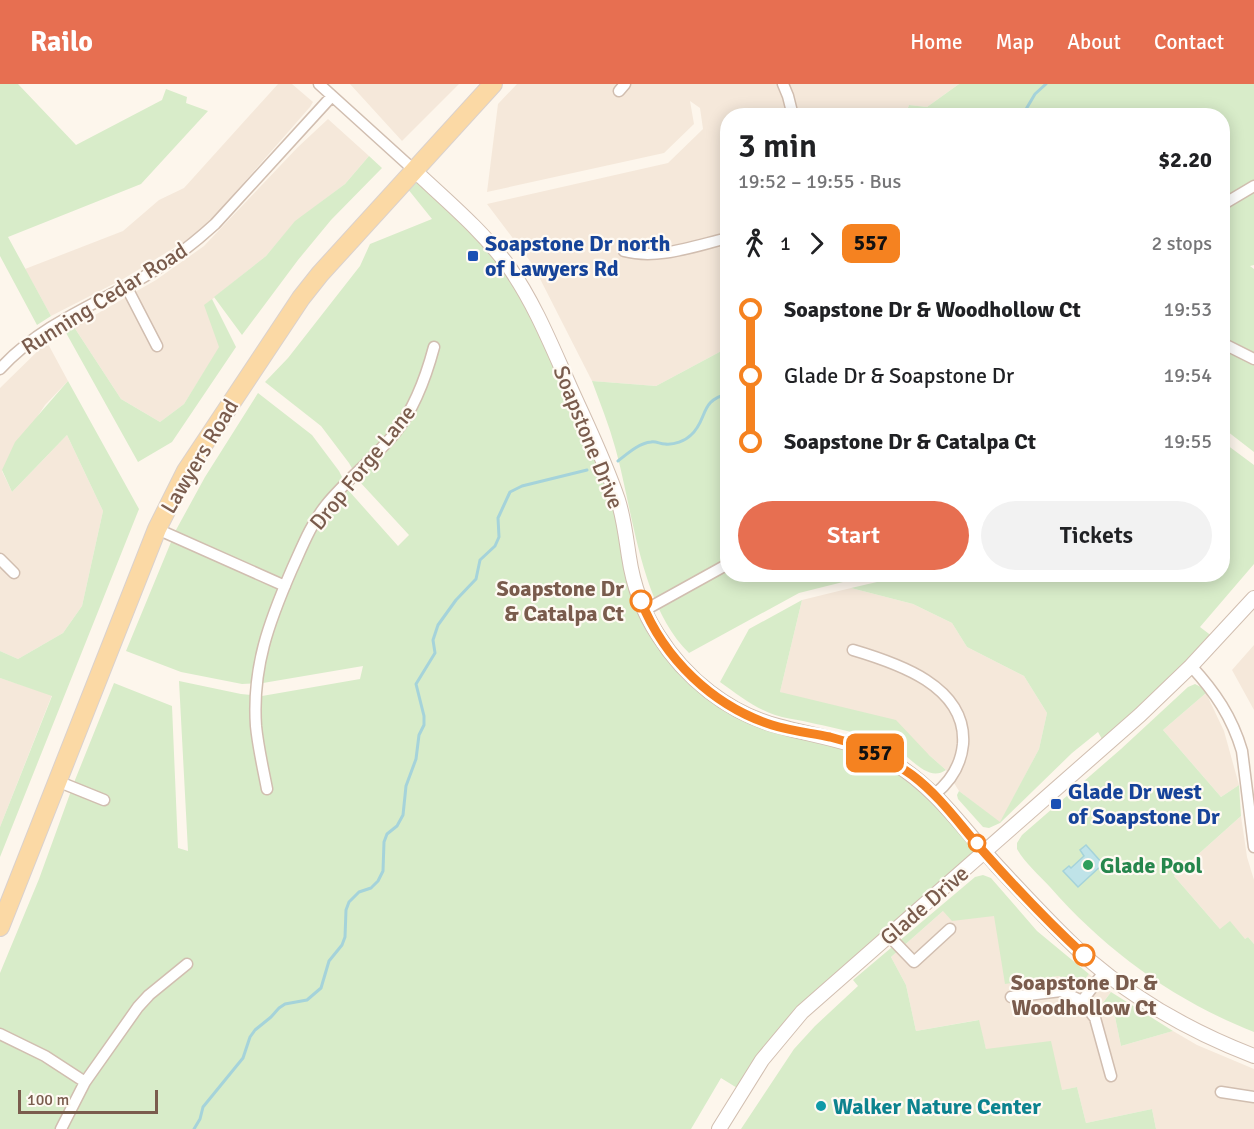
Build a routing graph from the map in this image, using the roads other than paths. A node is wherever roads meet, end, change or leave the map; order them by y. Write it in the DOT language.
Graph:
graph roads {
  1 [pos="319,84"];
  2 [pos="493,84"];
  3 [pos="783,84"];
  4 [pos="332,96"];
  5 [pos="791,108"];
  6 [pos="414,171"];
  7 [pos="1254,186"];
  8 [pos="1230,200"];
  9 [pos="720,240"];
  10 [pos="624,251"];
  11 [pos="126,286"];
  12 [pos="157,346"];
  13 [pos="434,347"];
  14 [pos="1230,347"];
  15 [pos="1254,359"];
  16 [pos="0,369"];
  17 [pos="157,529"];
  18 [pos="0,559"];
  19 [pos="720,568"];
  20 [pos="14,573"];
  21 [pos="285,586"];
  22 [pos="1254,598"];
  23 [pos="645,610"];
  24 [pos="853,650"];
  25 [pos="1191,666"];
  26 [pos="57,781"];
  27 [pos="267,789"];
  28 [pos="935,794"];
  29 [pos="104,800"];
  30 [pos="1253,841"];
  31 [pos="985,852"];
  32 [pos="0,927"];
  33 [pos="950,929"];
  34 [pos="889,936"];
  35 [pos="187,964"];
  36 [pos="1104,972"];
  37 [pos="1011,997"];
  38 [pos="1082,1001"];
  39 [pos="0,1034"];
  40 [pos="1254,1056"];
  41 [pos="1111,1076"];
  42 [pos="85,1082"];
  43 [pos="1221,1092"];
  44 [pos="1254,1097"];
  45 [pos="61,1129"];
  46 [pos="719,1129"];
  1 -- 4 [label="street, Soapstone Drive"];
  2 -- 6 [label="main road, Lawyers Road"];
  3 -- 5 [label="street"];
  4 -- 6 [label="street, Soapstone Drive"];
  4 -- 11 [label="street, Running Cedar Road"];
  6 -- 17 [label="main road, Lawyers Road"];
  6 -- 23 [label="street, Soapstone Drive"];
  7 -- 8 [label="street"];
  9 -- 10 [label="street"];
  11 -- 12 [label="street"];
  11 -- 16 [label="street, Running Cedar Road"];
  13 -- 21 [label="street, Drop Forge Lane"];
  14 -- 15 [label="street"];
  17 -- 21 [label="street"];
  17 -- 26 [label="main road, Lawyers Road"];
  18 -- 20 [label="street"];
  19 -- 23 [label="street"];
  21 -- 27 [label="street, Drop Forge Lane"];
  22 -- 25 [label="street, Glade Drive"];
  23 -- 28 [label="street, Soapstone Drive"];
  24 -- 28 [label="street"];
  25 -- 30 [label="street"];
  25 -- 31 [label="street, Glade Drive"];
  26 -- 29 [label="street"];
  26 -- 32 [label="main road, Lawyers Road"];
  28 -- 31 [label="street, Soapstone Drive"];
  31 -- 34 [label="street, Glade Drive"];
  31 -- 36 [label="street, Soapstone Drive"];
  33 -- 34 [label="street"];
  34 -- 46 [label="street, Glade Drive"];
  35 -- 42 [label="street"];
  36 -- 38 [label="street"];
  36 -- 40 [label="street, Soapstone Drive"];
  37 -- 38 [label="street"];
  38 -- 41 [label="street"];
  39 -- 42 [label="street"];
  42 -- 45 [label="street"];
  43 -- 44 [label="street"];
}
